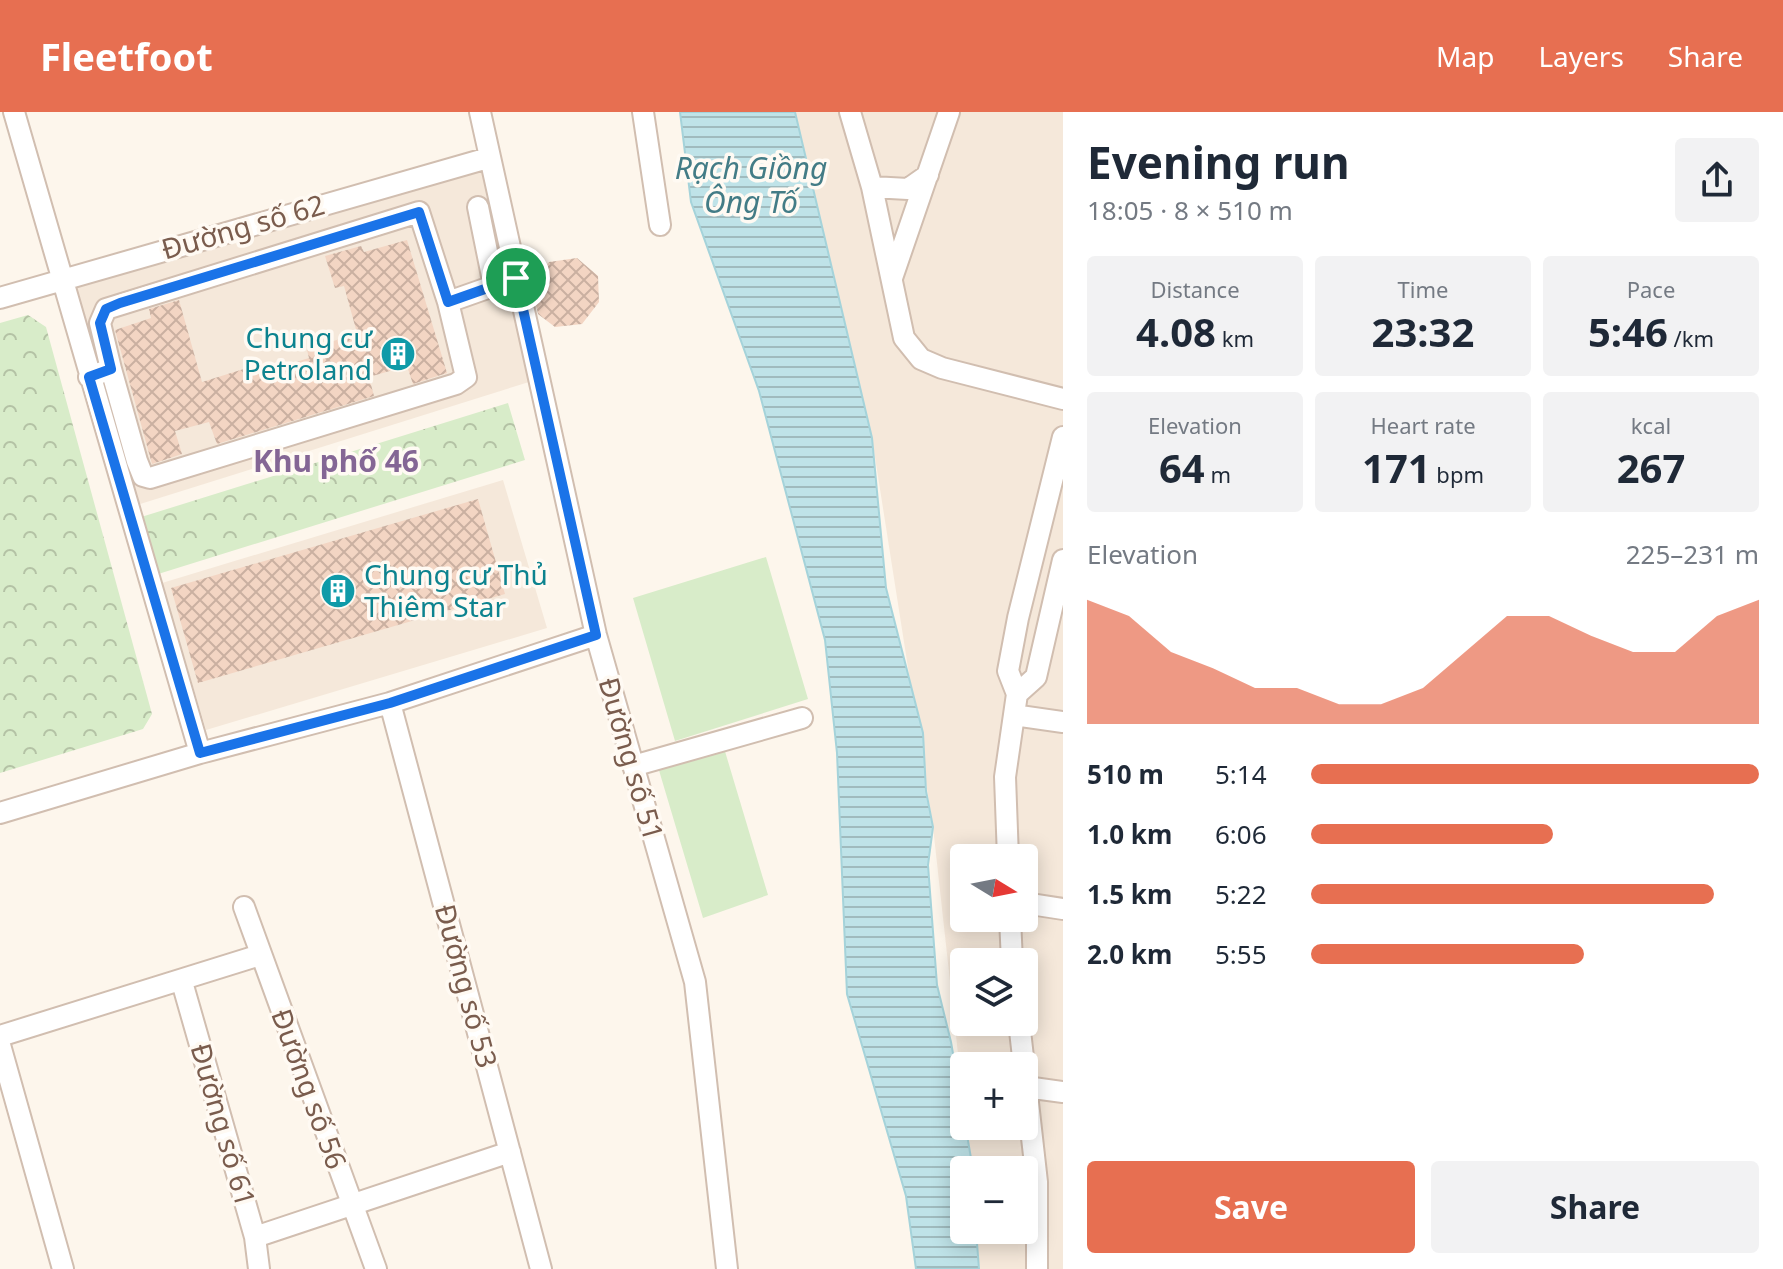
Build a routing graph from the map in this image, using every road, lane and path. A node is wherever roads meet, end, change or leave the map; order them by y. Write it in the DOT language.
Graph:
graph roads {
  1 [pos="14,112"];
  2 [pos="480,112"];
  3 [pos="643,112"];
  4 [pos="850,112"];
  5 [pos="949,112"];
  6 [pos="488,158"];
  7 [pos="928,175"];
  8 [pos="872,187"];
  9 [pos="478,207"];
  10 [pos="660,225"];
  11 [pos="248,226"];
  12 [pos="257,260"];
  13 [pos="60,278"];
  14 [pos="516,278"];
  15 [pos="892,278"];
  16 [pos="494,286"];
  17 [pos="0,298"];
  18 [pos="448,302"];
  19 [pos="111,369"];
  20 [pos="89,377"];
  21 [pos="1063,399"];
  22 [pos="1063,437"];
  23 [pos="1063,560"];
  24 [pos="596,635"];
  25 [pos="1017,694"];
  26 [pos="390,703"];
  27 [pos="1014,715"];
  28 [pos="802,718"];
  29 [pos="1063,722"];
  30 [pos="200,753"];
  31 [pos="633,766"];
  32 [pos="0,813"];
  33 [pos="1007,844"];
  34 [pos="1038,905"];
  35 [pos="244,907"];
  36 [pos="1063,909"];
  37 [pos="260,955"];
  38 [pos="182,982"];
  39 [pos="0,1036"];
  40 [pos="0,1045"];
  41 [pos="1038,1080"];
  42 [pos="1063,1092"];
  43 [pos="1032,1140"];
  44 [pos="510,1152"];
  45 [pos="350,1204"];
  46 [pos="255,1237"];
  47 [pos="63,1269"];
  48 [pos="259,1269"];
  49 [pos="376,1269"];
  50 [pos="541,1269"];
  51 [pos="727,1269"];
  52 [pos="1037,1269"];
  1 -- 13 [label="street"];
  2 -- 6 [label="street, Đường số 51"];
  3 -- 10 [label="street"];
  4 -- 8 [label="street"];
  5 -- 7 [label="street"];
  6 -- 11 [label="street, Đường số 62"];
  6 -- 14 [label="street, Đường số 51"];
  7 -- 8 [label="street"];
  7 -- 15 [label="street"];
  8 -- 15 [label="street"];
  9 -- 16 [label="street"];
  11 -- 12 [label="street"];
  11 -- 13 [label="street, Đường số 62"];
  12 -- 18 [label="street"];
  12 -- 19 [label="street"];
  13 -- 17 [label="street, Đường số 62"];
  13 -- 20 [label="street"];
  14 -- 16 [label="street"];
  14 -- 24 [label="street, Đường số 51"];
  15 -- 21 [label="street"];
  16 -- 18 [label="street"];
  18 -- 19 [label="street"];
  19 -- 20 [label="street"];
  20 -- 30 [label="street"];
  22 -- 25 [label="street"];
  23 -- 25 [label="street"];
  24 -- 26 [label="street"];
  24 -- 31 [label="street, Đường số 51"];
  25 -- 27 [label="street"];
  26 -- 30 [label="street"];
  26 -- 44 [label="street, Đường số 53"];
  27 -- 29 [label="street"];
  27 -- 33 [label="street"];
  28 -- 31 [label="street"];
  30 -- 32 [label="street"];
  31 -- 51 [label="street, Đường số 51"];
  34 -- 36 [label="street"];
  35 -- 37 [label="street, Đường số 56"];
  37 -- 38 [label="street"];
  37 -- 45 [label="street, Đường số 56"];
  38 -- 39 [label="street"];
  38 -- 46 [label="street, Đường số 61"];
  40 -- 47 [label="street"];
  41 -- 42 [label="street"];
  43 -- 52 [label="street"];
  44 -- 45 [label="street"];
  44 -- 50 [label="street, Đường số 53"];
  45 -- 46 [label="street"];
  45 -- 49 [label="street, Đường số 56"];
  46 -- 48 [label="street, Đường số 61"];
}
